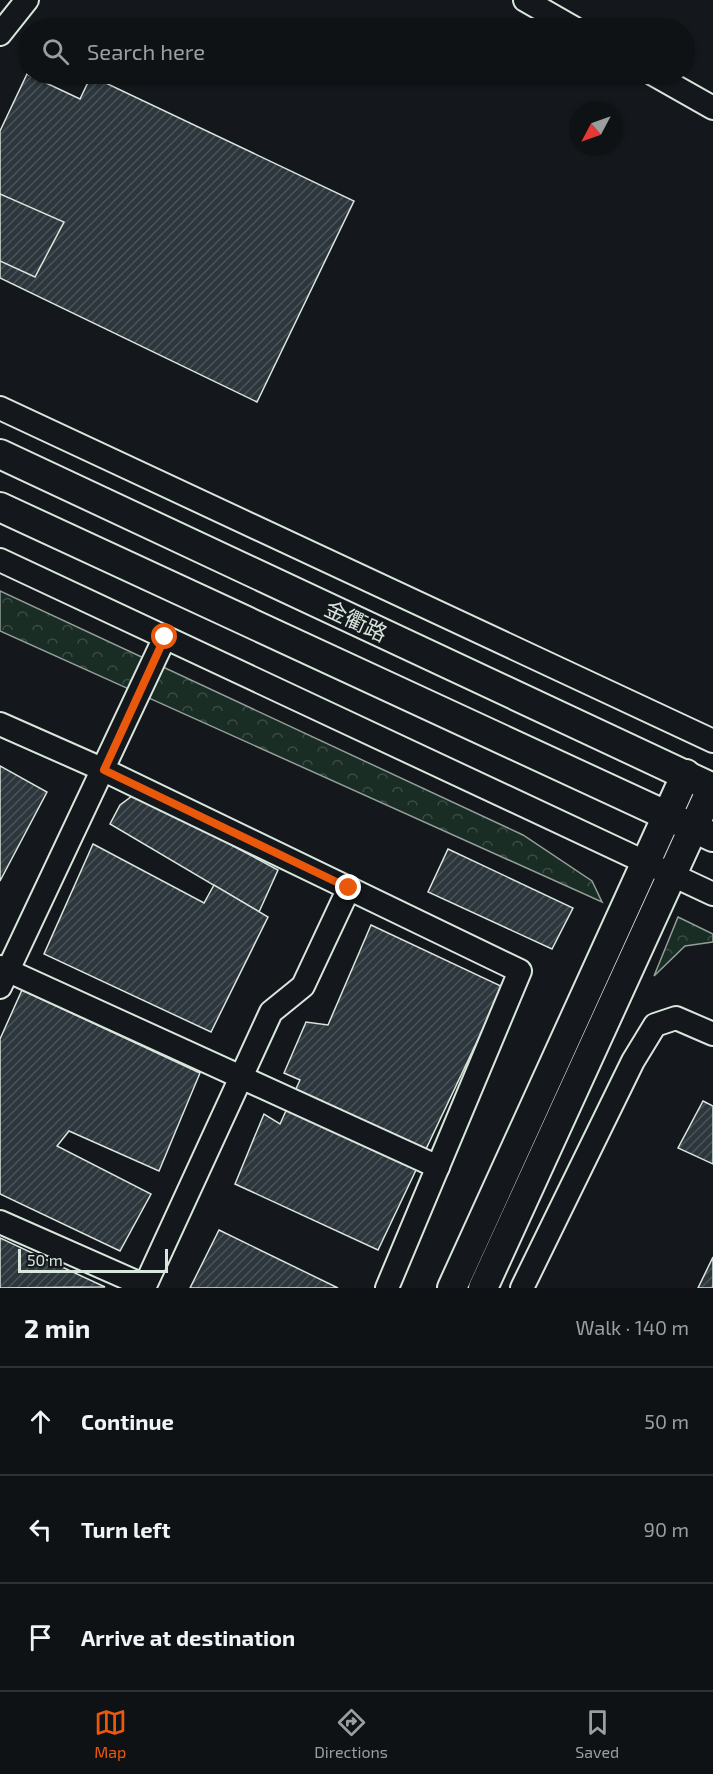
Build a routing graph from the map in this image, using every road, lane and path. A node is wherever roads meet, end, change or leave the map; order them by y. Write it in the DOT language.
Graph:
graph roads {
  1 [pos="27,0"];
  2 [pos="525,0"];
  3 [pos="556,18"];
  4 [pos="0,34"];
  5 [pos="671,84"];
  6 [pos="713,108"];
  7 [pos="0,408"];
  8 [pos="0,454"];
  9 [pos="0,507"];
  10 [pos="0,560"];
  11 [pos="165,637"];
  12 [pos="0,724"];
  13 [pos="713,741"];
  14 [pos="104,770"];
  15 [pos="686,774"];
  16 [pos="712,788"];
  17 [pos="667,816"];
  18 [pos="703,833"];
  19 [pos="646,863"];
  20 [pos="672,875"];
  21 [pos="349,888"];
  22 [pos="713,894"];
  23 [pos="3,975"];
  24 [pos="713,1034"];
  25 [pos="242,1077"];
  26 [pos="438,1167"];
  27 [pos="0,1222"];
  28 [pos="144,1287"];
  29 [pos="387,1288"];
  30 [pos="452,1288"];
  31 [pos="483,1288"];
  32 [pos="522,1288"];
  1 -- 4 [label="street"];
  2 -- 3 [label="street"];
  5 -- 6 [label="street"];
  7 -- 13 [label="street"];
  8 -- 15 [label="main road, 金衢路"];
  9 -- 17 [label="main road, 金衢路"];
  10 -- 11 [label="street"];
  11 -- 14 [label="street"];
  11 -- 19 [label="street"];
  12 -- 14 [label="street"];
  14 -- 21 [label="street"];
  14 -- 23 [label="street"];
  15 -- 16 [label="main road, 金衢路"];
  15 -- 17 [label="main road"];
  16 -- 18 [label="main road"];
  17 -- 18 [label="main road, 金衢路"];
  17 -- 19 [label="main road"];
  18 -- 20 [label="main road"];
  19 -- 20 [label="street"];
  19 -- 30 [label="main road"];
  20 -- 22 [label="street"];
  20 -- 31 [label="main road"];
  21 -- 25 [label="street"];
  21 -- 26 [label="street"];
  23 -- 25 [label="street"];
  24 -- 32 [label="street"];
  25 -- 26 [label="street"];
  25 -- 28 [label="street"];
  26 -- 29 [label="street"];
  27 -- 28 [label="street"];
}
